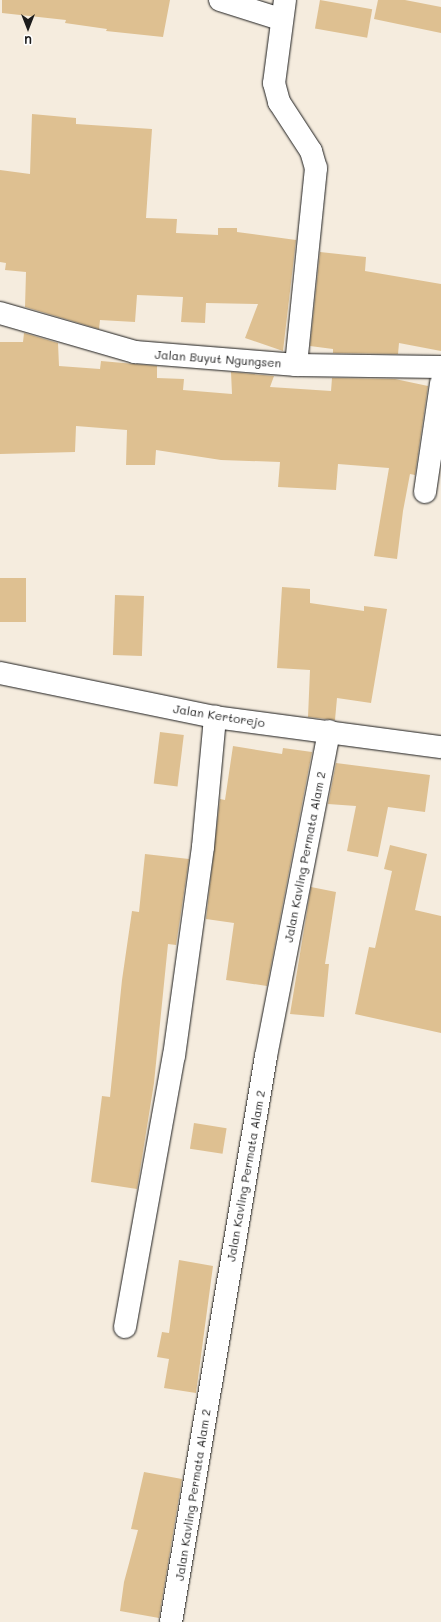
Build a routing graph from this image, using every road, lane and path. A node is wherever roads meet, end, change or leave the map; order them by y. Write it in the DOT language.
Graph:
graph roads {
  1 [pos="220,0"];
  2 [pos="283,9"];
  3 [pos="0,313"];
  4 [pos="296,365"];
  5 [pos="441,367"];
  6 [pos="441,383"];
  7 [pos="424,492"];
  8 [pos="0,673"];
  9 [pos="216,717"];
  10 [pos="329,731"];
  11 [pos="441,746"];
  12 [pos="125,1327"];
  13 [pos="171,1622"];
  1 -- 2 [label="street"];
  2 -- 4 [label="street"];
  3 -- 4 [label="street, Jalan Buyut Ngungsen"];
  4 -- 5 [label="street, Jalan Buyut Ngungsen"];
  6 -- 7 [label="street"];
  8 -- 9 [label="street, Jalan Kertorejo"];
  9 -- 10 [label="street, Jalan Kertorejo"];
  9 -- 12 [label="street"];
  10 -- 11 [label="street, Jalan Kertorejo"];
  10 -- 13 [label="street, Jalan Kavling Permata Alam 2"];
}
